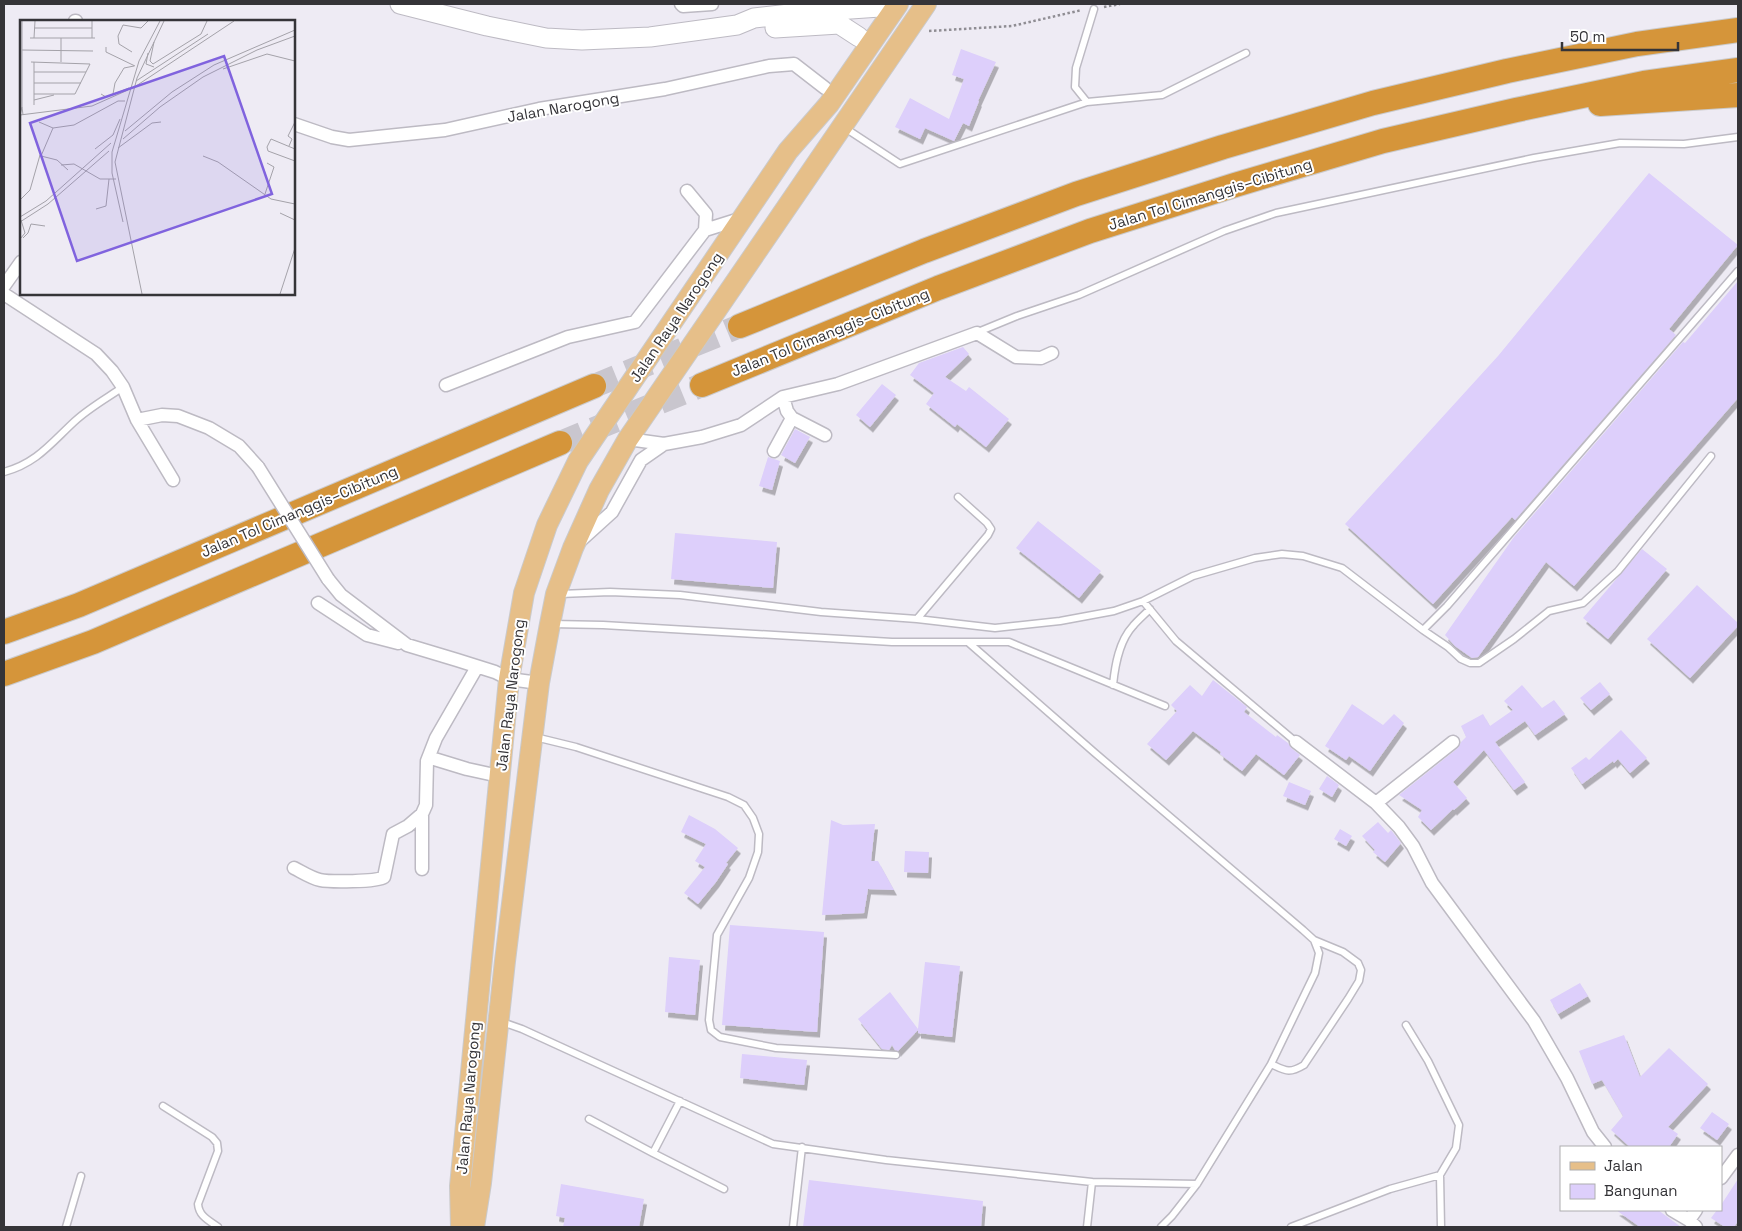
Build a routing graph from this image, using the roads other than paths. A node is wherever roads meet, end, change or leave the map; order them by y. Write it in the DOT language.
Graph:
graph roads {
  1 [pos="400,4"];
  2 [pos="681,4"];
  3 [pos="712,4"];
  4 [pos="926,4"];
  5 [pos="887,5"];
  6 [pos="1094,9"];
  7 [pos="737,25"];
  8 [pos="1738,30"];
  9 [pos="859,38"];
  10 [pos="1246,53"];
  11 [pos="1738,70"];
  12 [pos="824,88"];
  13 [pos="1738,96"];
  14 [pos="1086,102"];
  15 [pos="1516,110"];
  16 [pos="295,124"];
  17 [pos="842,126"];
  18 [pos="1738,137"];
  19 [pos="788,151"];
  20 [pos="687,191"];
  21 [pos="744,218"];
  22 [pos="705,230"];
  23 [pos="20,263"];
  24 [pos="1738,271"];
  25 [pos="4,286"];
  26 [pos="4,294"];
  27 [pos="740,326"];
  28 [pos="976,333"];
  29 [pos="1052,353"];
  30 [pos="702,384"];
  31 [pos="446,386"];
  32 [pos="594,386"];
  33 [pos="122,387"];
  34 [pos="783,397"];
  35 [pos="792,418"];
  36 [pos="138,420"];
  37 [pos="825,435"];
  38 [pos="628,439"];
  39 [pos="560,442"];
  40 [pos="664,444"];
  41 [pos="774,451"];
  42 [pos="1711,456"];
  43 [pos="4,472"];
  44 [pos="173,480"];
  45 [pos="958,497"];
  46 [pos="573,548"];
  47 [pos="556,594"];
  48 [pos="1143,601"];
  49 [pos="318,603"];
  50 [pos="1150,609"];
  51 [pos="917,619"];
  52 [pos="550,624"];
  53 [pos="1423,630"];
  54 [pos="4,632"];
  55 [pos="969,643"];
  56 [pos="406,645"];
  57 [pos="476,666"];
  58 [pos="4,674"];
  59 [pos="509,679"];
  60 [pos="539,682"];
  61 [pos="1113,685"];
  62 [pos="1165,706"];
  63 [pos="532,736"];
  64 [pos="1296,742"];
  65 [pos="1452,742"];
  66 [pos="429,759"];
  67 [pos="499,776"];
  68 [pos="1376,803"];
  69 [pos="422,814"];
  70 [pos="294,868"];
  71 [pos="422,869"];
  72 [pos="1314,940"];
  73 [pos="498,1021"];
  74 [pos="1406,1026"];
  75 [pos="896,1055"];
  76 [pos="1271,1064"];
  77 [pos="680,1101"];
  78 [pos="163,1106"];
  79 [pos="589,1119"];
  80 [pos="1604,1146"];
  81 [pos="802,1147"];
  82 [pos="653,1153"];
  83 [pos="1738,1155"];
  84 [pos="81,1176"];
  85 [pos="1440,1176"];
  86 [pos="1722,1177"];
  87 [pos="1092,1182"];
  88 [pos="1197,1184"];
  89 [pos="724,1189"];
  90 [pos="1674,1211"];
  91 [pos="1694,1219"];
  92 [pos="66,1227"];
  93 [pos="218,1227"];
  94 [pos="461,1227"];
  95 [pos="474,1227"];
  96 [pos="793,1227"];
  97 [pos="1087,1227"];
  98 [pos="1162,1227"];
  99 [pos="1292,1227"];
  100 [pos="1441,1227"];
  1 -- 7 [label="street"];
  2 -- 3 [label="street"];
  4 -- 17 [label="main road, Jalan Raya Narogong"];
  5 -- 7 [label="street"];
  5 -- 9 [label="main road"];
  5 -- 19 [label="main road, Jalan Raya Narogong"];
  6 -- 14 [label="lane"];
  7 -- 9 [label="street"];
  8 -- 27 [label="highway"];
  9 -- 12 [label="main road"];
  10 -- 14 [label="lane"];
  11 -- 15 [label="highway, Jalan Tol Cimanggis–Cibitung"];
  12 -- 16 [label="street, Jalan Narogong"];
  12 -- 19 [label="main road"];
  13 -- 15 [label="highway"];
  14 -- 17 [label="lane"];
  15 -- 30 [label="highway, Jalan Tol Cimanggis–Cibitung"];
  17 -- 38 [label="main road, Jalan Raya Narogong"];
  18 -- 28 [label="lane"];
  19 -- 21 [label="main road, Jalan Raya Narogong"];
  20 -- 22 [label="street"];
  21 -- 22 [label="street"];
  21 -- 59 [label="main road, Jalan Raya Narogong"];
  22 -- 31 [label="street"];
  23 -- 25 [label="street"];
  24 -- 53 [label="lane"];
  26 -- 33 [label="street"];
  28 -- 29 [label="street"];
  28 -- 34 [label="street"];
  32 -- 54 [label="highway, Jalan Tol Cimanggis–Cibitung"];
  33 -- 36 [label="street"];
  33 -- 43 [label="lane"];
  34 -- 35 [label="street"];
  34 -- 40 [label="street"];
  35 -- 37 [label="street"];
  35 -- 41 [label="street"];
  36 -- 44 [label="street"];
  36 -- 56 [label="street, bridge"];
  38 -- 40 [label="street"];
  38 -- 46 [label="main road, Jalan Raya Narogong"];
  39 -- 58 [label="highway"];
  40 -- 46 [label="street"];
  42 -- 53 [label="lane"];
  45 -- 51 [label="lane"];
  46 -- 47 [label="main road, Jalan Raya Narogong"];
  47 -- 51 [label="lane"];
  47 -- 52 [label="main road, Jalan Raya Narogong"];
  48 -- 50 [label="lane"];
  48 -- 51 [label="lane"];
  48 -- 53 [label="lane"];
  49 -- 56 [label="street"];
  50 -- 61 [label="lane"];
  50 -- 64 [label="lane"];
  52 -- 55 [label="lane"];
  52 -- 60 [label="main road, Jalan Raya Narogong"];
  55 -- 61 [label="lane"];
  55 -- 72 [label="lane"];
  56 -- 57 [label="street"];
  57 -- 59 [label="street"];
  57 -- 66 [label="street"];
  59 -- 60 [label="street"];
  59 -- 67 [label="main road, Jalan Raya Narogong"];
  60 -- 63 [label="main road, Jalan Raya Narogong"];
  61 -- 62 [label="lane"];
  63 -- 73 [label="main road, Jalan Raya Narogong"];
  63 -- 75 [label="lane"];
  64 -- 68 [label="street"];
  65 -- 68 [label="street"];
  66 -- 67 [label="street"];
  66 -- 69 [label="street"];
  67 -- 94 [label="main road, Jalan Raya Narogong"];
  68 -- 80 [label="street"];
  69 -- 70 [label="street"];
  69 -- 71 [label="street"];
  72 -- 76 [label="lane"];
  72 -- 76 [label="lane"];
  73 -- 77 [label="lane"];
  73 -- 95 [label="main road, Jalan Raya Narogong"];
  74 -- 85 [label="lane"];
  76 -- 88 [label="lane"];
  77 -- 81 [label="lane"];
  77 -- 82 [label="lane"];
  78 -- 93 [label="lane"];
  79 -- 82 [label="lane"];
  81 -- 87 [label="lane"];
  81 -- 96 [label="lane"];
  82 -- 89 [label="lane"];
  83 -- 86 [label="street"];
  84 -- 92 [label="lane"];
  85 -- 99 [label="lane"];
  85 -- 100 [label="lane"];
  87 -- 88 [label="lane"];
  87 -- 97 [label="lane"];
  88 -- 98 [label="lane"];
  90 -- 91 [label="street"];
}
